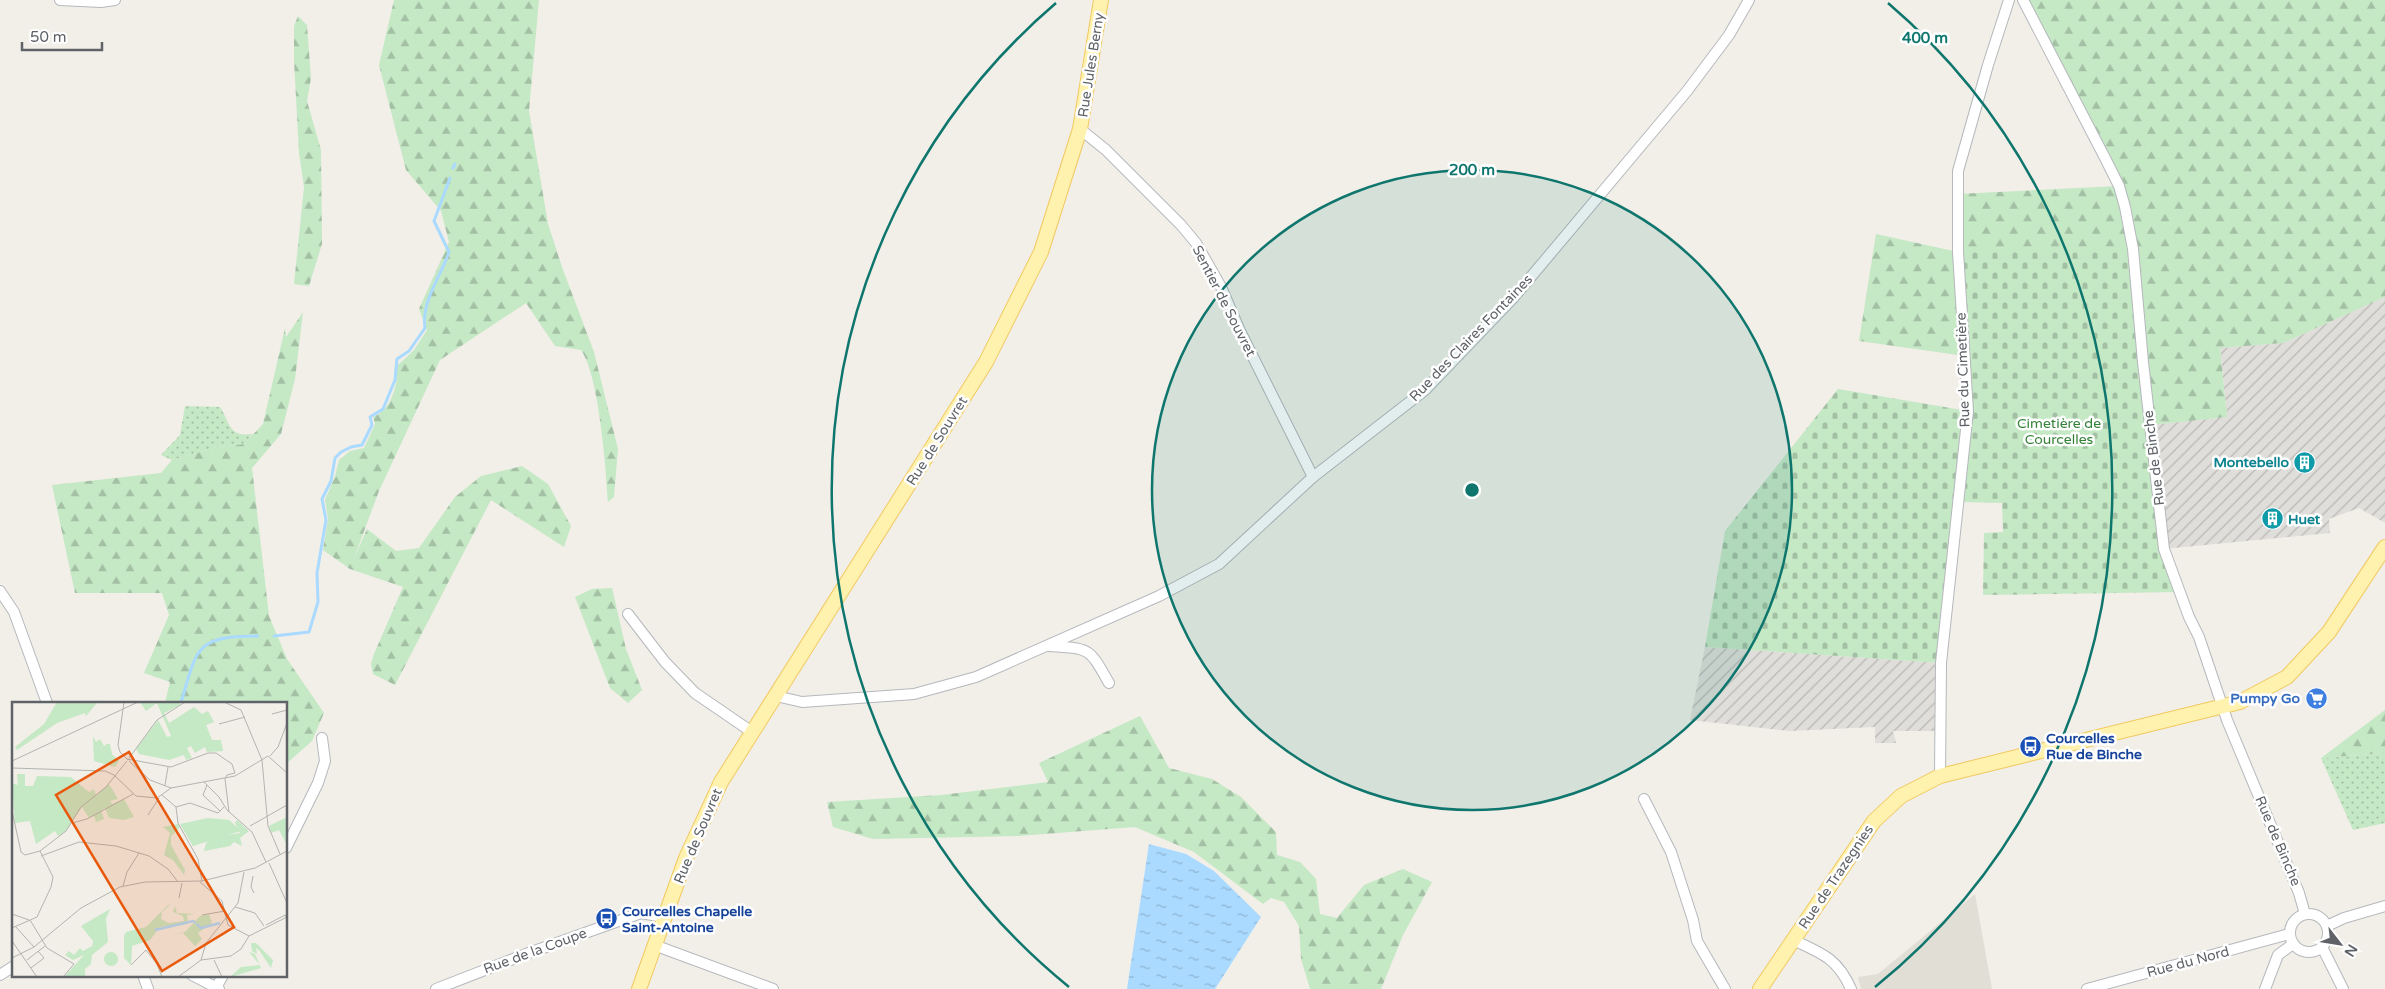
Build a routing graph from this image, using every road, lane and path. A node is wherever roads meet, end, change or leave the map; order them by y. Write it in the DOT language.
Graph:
graph roads {
  1 [pos="60,0"];
  2 [pos="115,0"];
  3 [pos="1101,0"];
  4 [pos="1749,0"];
  5 [pos="2009,0"];
  6 [pos="2023,0"];
  7 [pos="1080,129"];
  8 [pos="1313,477"];
  9 [pos="2385,547"];
  10 [pos="0,591"];
  11 [pos="628,614"];
  12 [pos="1048,645"];
  13 [pos="1109,683"];
  14 [pos="776,696"];
  15 [pos="47,702"];
  16 [pos="2222,708"];
  17 [pos="752,732"];
  18 [pos="322,738"];
  19 [pos="1940,776"];
  20 [pos="1644,799"];
  21 [pos="288,844"];
  22 [pos="2385,906"];
  23 [pos="2305,914"];
  24 [pos="664,918"];
  25 [pos="2327,926"];
  26 [pos="2291,939"];
  27 [pos="1793,940"];
  28 [pos="654,945"];
  29 [pos="2322,947"];
  30 [pos="12,967"];
  31 [pos="0,975"];
  32 [pos="143,976"];
  33 [pos="194,976"];
  34 [pos="223,976"];
  35 [pos="218,988"];
  36 [pos="148,989"];
  37 [pos="436,989"];
  38 [pos="639,989"];
  39 [pos="773,989"];
  40 [pos="1725,989"];
  41 [pos="1760,989"];
  42 [pos="1851,989"];
  43 [pos="2087,989"];
  44 [pos="2265,989"];
  45 [pos="2343,989"];
  1 -- 2 [label="street"];
  3 -- 7 [label="main road, Rue Jules Berny"];
  4 -- 8 [label="street, Rue des Claires Fontaines"];
  5 -- 19 [label="street, Rue du Cimetière"];
  6 -- 16 [label="street, Rue de Binche"];
  7 -- 8 [label="street, Sentier de Souvret"];
  7 -- 14 [label="main road, Rue de Souvret"];
  8 -- 12 [label="street, Rue des Claires Fontaines"];
  9 -- 16 [label="main road, Rue de Trazegnies"];
  10 -- 15 [label="street"];
  11 -- 17 [label="street"];
  12 -- 13 [label="street"];
  12 -- 14 [label="street, Rue des Claires Fontaines"];
  14 -- 17 [label="main road, Rue de Souvret"];
  16 -- 19 [label="main road, Rue de Trazegnies"];
  16 -- 23 [label="street, Rue de Binche"];
  17 -- 24 [label="main road, Rue de Souvret"];
  18 -- 21 [label="street"];
  19 -- 27 [label="main road, Rue de Trazegnies"];
  20 -- 40 [label="street"];
  22 -- 25 [label="street"];
  23 -- 25 [label="street"];
  23 -- 26 [label="street"];
  24 -- 28 [label="main road, Rue de Souvret"];
  24 -- 37 [label="street, Rue de la Coupe"];
  25 -- 29 [label="street"];
  26 -- 29 [label="street"];
  26 -- 43 [label="street, Rue du Nord"];
  26 -- 44 [label="street"];
  27 -- 41 [label="main road, Rue de Trazegnies"];
  27 -- 42 [label="street"];
  28 -- 38 [label="main road, Rue de Souvret"];
  28 -- 39 [label="street"];
  29 -- 45 [label="street"];
  30 -- 31 [label="street"];
  32 -- 36 [label="street"];
  33 -- 35 [label="street"];
  34 -- 35 [label="street"];
}
